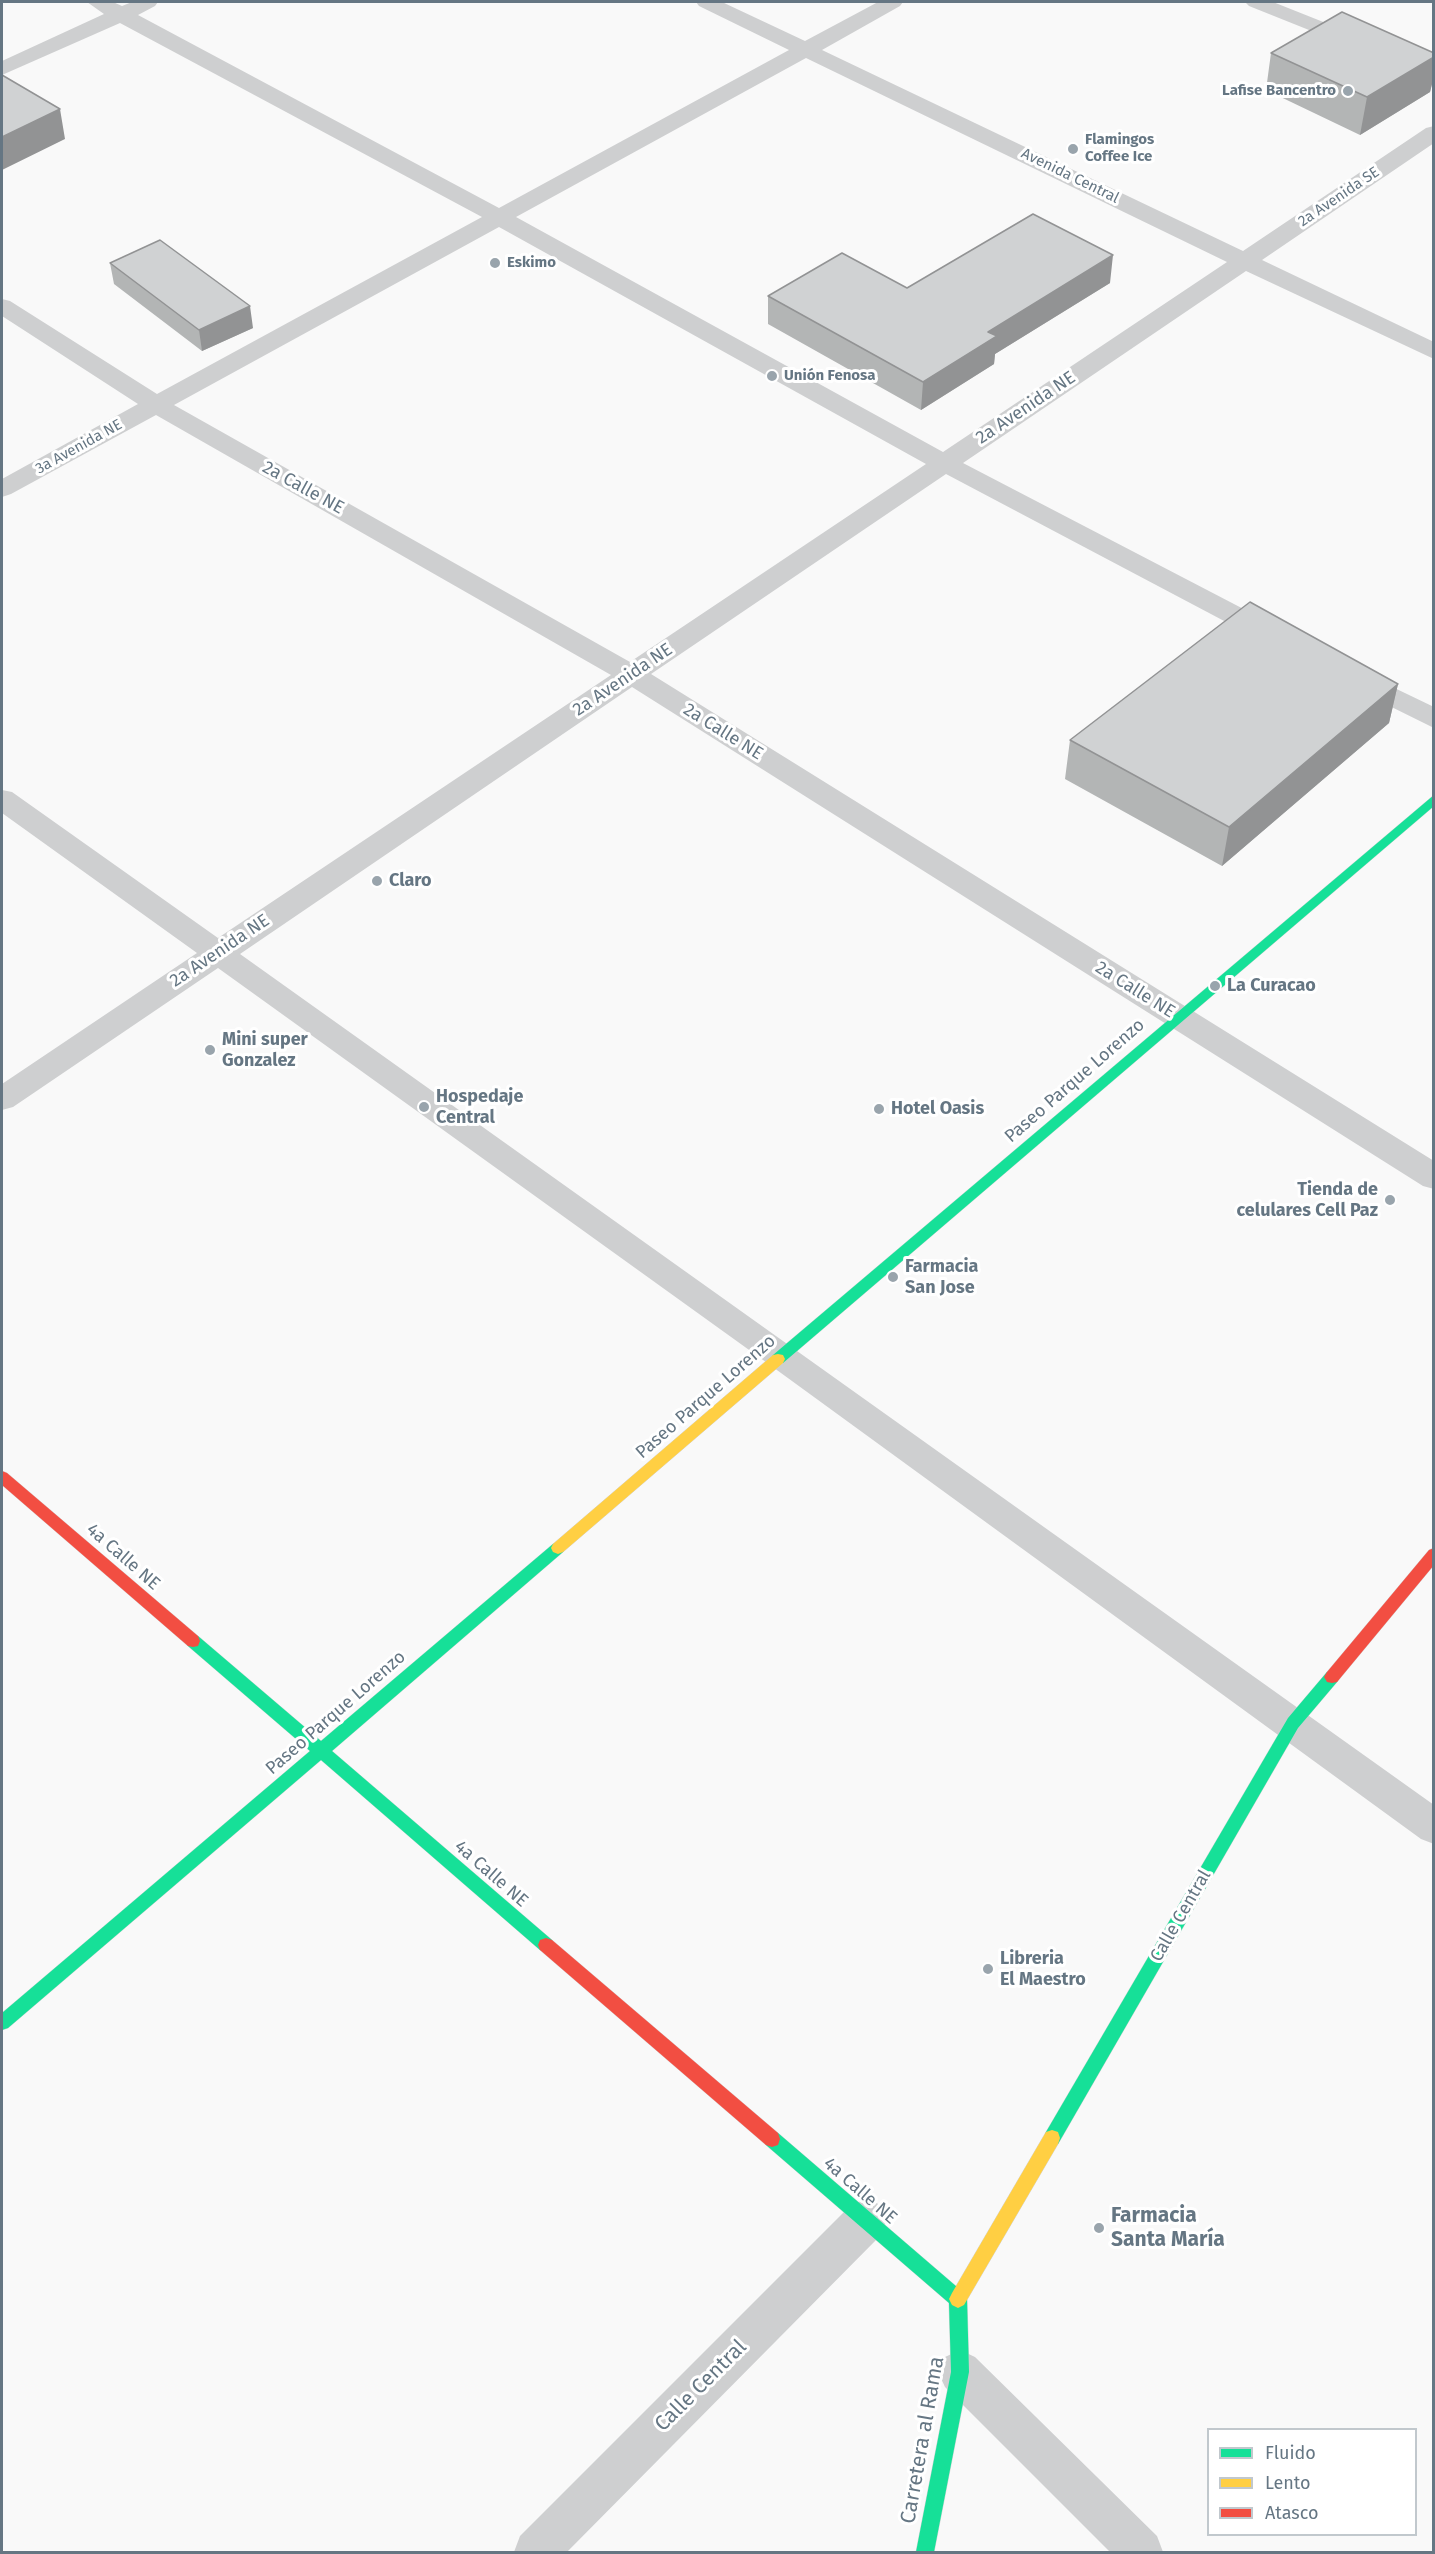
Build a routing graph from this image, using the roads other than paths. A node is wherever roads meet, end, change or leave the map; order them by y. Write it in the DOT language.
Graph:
graph roads {
  1 [pos="98,2"];
  2 [pos="148,2"];
  3 [pos="706,2"];
  4 [pos="893,2"];
  5 [pos="1257,2"];
  6 [pos="120,14"];
  7 [pos="807,49"];
  8 [pos="2,69"];
  9 [pos="1434,74"];
  10 [pos="1434,133"];
  11 [pos="499,217"];
  12 [pos="1245,261"];
  13 [pos="2,306"];
  14 [pos="1434,352"];
  15 [pos="156,405"];
  16 [pos="944,463"];
  17 [pos="2,489"];
  18 [pos="1288,643"];
  19 [pos="1329,664"];
  20 [pos="631,674"];
  21 [pos="1434,719"];
  22 [pos="2,799"];
  23 [pos="1434,799"];
  24 [pos="217,953"];
  25 [pos="1178,1017"];
  26 [pos="2,1099"];
  27 [pos="1434,1177"];
  28 [pos="782,1356"];
  29 [pos="2,1477"];
  30 [pos="1434,1554"];
  31 [pos="1293,1723"];
  32 [pos="320,1751"];
  33 [pos="1434,1827"];
  34 [pos="2,2023"];
  35 [pos="866,2220"];
  36 [pos="958,2299"];
  37 [pos="960,2372"];
  38 [pos="536,2553"];
  39 [pos="925,2553"];
  40 [pos="1141,2553"];
  1 -- 6 [label="street"];
  2 -- 6 [label="street"];
  3 -- 7 [label="street, Avenida Central"];
  4 -- 7 [label="street, 3a Avenida NE"];
  5 -- 9 [label="street"];
  6 -- 8 [label="street"];
  6 -- 11 [label="street"];
  7 -- 11 [label="street, 3a Avenida NE"];
  7 -- 12 [label="street, Avenida Central"];
  10 -- 12 [label="street, 2a Avenida SE"];
  11 -- 15 [label="street, 3a Avenida NE"];
  11 -- 16 [label="street"];
  12 -- 14 [label="street, Avenida Central"];
  12 -- 16 [label="street, 2a Avenida NE"];
  13 -- 15 [label="street, 2a Calle NE"];
  15 -- 17 [label="street, 3a Avenida NE"];
  15 -- 20 [label="street, 2a Calle NE"];
  16 -- 18 [label="street"];
  16 -- 20 [label="street, 2a Avenida NE"];
  19 -- 21 [label="street"];
  20 -- 24 [label="street, 2a Avenida NE"];
  20 -- 25 [label="street, 2a Calle NE"];
  22 -- 24 [label="street"];
  23 -- 25 [label="street, Paseo Parque Lorenzo"];
  24 -- 26 [label="street, 2a Avenida NE"];
  24 -- 28 [label="street"];
  25 -- 27 [label="street, 2a Calle NE"];
  25 -- 28 [label="street, Paseo Parque Lorenzo"];
  28 -- 31 [label="street"];
  28 -- 32 [label="street, Paseo Parque Lorenzo"];
  29 -- 32 [label="street, 4a Calle NE"];
  30 -- 31 [label="street, Calle Central"];
  31 -- 33 [label="street"];
  31 -- 36 [label="street, Calle Central"];
  32 -- 34 [label="street, Paseo Parque Lorenzo"];
  32 -- 35 [label="street, 4a Calle NE"];
  35 -- 36 [label="street, 4a Calle NE"];
  35 -- 38 [label="street, Calle Central"];
  36 -- 37 [label="street, Carretera al Rama"];
  37 -- 39 [label="street, Carretera al Rama"];
  37 -- 40 [label="street"];
}
